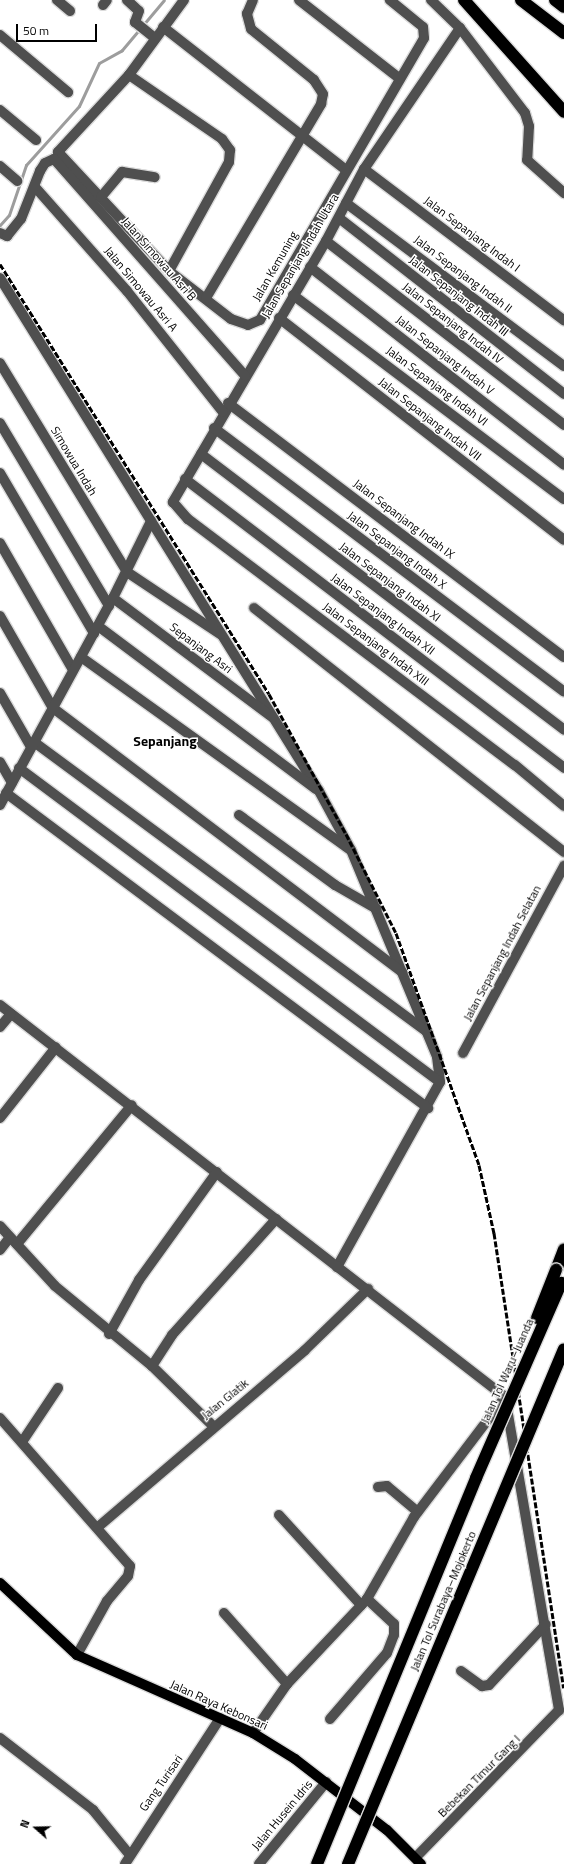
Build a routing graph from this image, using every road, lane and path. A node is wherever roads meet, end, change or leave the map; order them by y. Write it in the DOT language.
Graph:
graph roads {
  1 [pos="57,0"];
  2 [pos="127,0"];
  3 [pos="184,0"];
  4 [pos="253,0"];
  5 [pos="299,0"];
  6 [pos="390,0"];
  7 [pos="431,0"];
  8 [pos="464,0"];
  9 [pos="521,0"];
  10 [pos="555,0"];
  11 [pos="564,7"];
  12 [pos="70,11"];
  13 [pos="163,27"];
  14 [pos="460,28"];
  15 [pos="148,32"];
  16 [pos="564,33"];
  17 [pos="0,35"];
  18 [pos="129,75"];
  19 [pos="400,79"];
  20 [pos="68,92"];
  21 [pos="0,110"];
  22 [pos="564,112"];
  23 [pos="301,134"];
  24 [pos="36,140"];
  25 [pos="56,156"];
  26 [pos="0,166"];
  27 [pos="345,169"];
  28 [pos="364,169"];
  29 [pos="155,177"];
  30 [pos="17,181"];
  31 [pos="35,187"];
  32 [pos="564,193"];
  33 [pos="101,197"];
  34 [pos="346,203"];
  35 [pos="339,218"];
  36 [pos="0,234"];
  37 [pos="326,241"];
  38 [pos="310,267"];
  39 [pos="169,271"];
  40 [pos="0,278"];
  41 [pos="293,295"];
  42 [pos="206,298"];
  43 [pos="279,318"];
  44 [pos="564,320"];
  45 [pos="0,363"];
  46 [pos="564,366"];
  47 [pos="244,376"];
  48 [pos="564,394"];
  49 [pos="226,407"];
  50 [pos="0,423"];
  51 [pos="564,425"];
  52 [pos="214,428"];
  53 [pos="201,454"];
  54 [pos="564,465"];
  55 [pos="0,474"];
  56 [pos="186,480"];
  57 [pos="564,499"];
  58 [pos="173,502"];
  59 [pos="151,521"];
  60 [pos="564,540"];
  61 [pos="0,543"];
  62 [pos="127,572"];
  63 [pos="111,602"];
  64 [pos="254,608"];
  65 [pos="0,616"];
  66 [pos="96,629"];
  67 [pos="223,636"];
  68 [pos="81,657"];
  69 [pos="564,657"];
  70 [pos="73,670"];
  71 [pos="564,692"];
  72 [pos="0,694"];
  73 [pos="53,708"];
  74 [pos="274,718"];
  75 [pos="564,730"];
  76 [pos="33,744"];
  77 [pos="0,762"];
  78 [pos="19,768"];
  79 [pos="564,768"];
  80 [pos="12,783"];
  81 [pos="319,792"];
  82 [pos="6,793"];
  83 [pos="0,805"];
  84 [pos="564,806"];
  85 [pos="239,815"];
  86 [pos="351,850"];
  87 [pos="564,852"];
  88 [pos="564,867"];
  89 [pos="377,909"];
  90 [pos="403,972"];
  91 [pos="0,1005"];
  92 [pos="11,1014"];
  93 [pos="0,1027"];
  94 [pos="428,1032"];
  95 [pos="56,1048"];
  96 [pos="464,1053"];
  97 [pos="440,1082"];
  98 [pos="132,1105"];
  99 [pos="428,1108"];
  100 [pos="0,1118"];
  101 [pos="217,1172"];
  102 [pos="276,1219"];
  103 [pos="0,1226"];
  104 [pos="13,1241"];
  105 [pos="564,1249"];
  106 [pos="0,1250"];
  107 [pos="336,1266"];
  108 [pos="560,1277"];
  109 [pos="368,1289"];
  110 [pos="110,1334"];
  111 [pos="564,1349"];
  112 [pos="152,1366"];
  113 [pos="58,1388"];
  114 [pos="505,1396"];
  115 [pos="0,1418"];
  116 [pos="212,1425"];
  117 [pos="22,1442"];
  118 [pos="476,1478"];
  119 [pos="378,1487"];
  120 [pos="418,1512"];
  121 [pos="279,1515"];
  122 [pos="98,1527"];
  123 [pos="0,1583"];
  124 [pos="364,1602"];
  125 [pos="224,1613"];
  126 [pos="546,1624"];
  127 [pos="77,1655"];
  128 [pos="461,1671"];
  129 [pos="287,1684"];
  130 [pos="220,1718"];
  131 [pos="330,1719"];
  132 [pos="253,1733"];
  133 [pos="0,1738"];
  134 [pos="326,1782"];
  135 [pos="129,1854"];
  136 [pos="418,1861"];
  137 [pos="125,1864"];
  138 [pos="259,1864"];
  139 [pos="317,1864"];
  140 [pos="348,1864"];
  1 -- 12 [label="street"];
  2 -- 15 [label="street"];
  3 -- 13 [label="street"];
  4 -- 23 [label="street"];
  5 -- 19 [label="street"];
  6 -- 19 [label="street, Jalan Kemuning"];
  7 -- 14 [label="street"];
  8 -- 22 [label="highway"];
  9 -- 16 [label="highway"];
  10 -- 11 [label="highway"];
  13 -- 15 [label="street"];
  13 -- 23 [label="street"];
  14 -- 28 [label="street, Jalan Sepanjang Indah Utara"];
  14 -- 32 [label="street"];
  15 -- 18 [label="street"];
  17 -- 20 [label="street"];
  18 -- 25 [label="street"];
  18 -- 39 [label="street"];
  19 -- 27 [label="street, Jalan Kemuning"];
  21 -- 24 [label="street"];
  23 -- 27 [label="street"];
  23 -- 42 [label="street"];
  25 -- 31 [label="street"];
  25 -- 33 [label="street, Jalan Kemuning"];
  25 -- 47 [label="street, Jalan Simowau Asri B"];
  26 -- 30 [label="street"];
  27 -- 42 [label="street, Jalan Kemuning"];
  28 -- 34 [label="street, Jalan Sepanjang Indah Utara"];
  28 -- 44 [label="street, Jalan Sepanjang Indah I"];
  29 -- 33 [label="street"];
  31 -- 36 [label="street"];
  31 -- 49 [label="street, Jalan Simowau Asri A"];
  33 -- 39 [label="street, Jalan Kemuning"];
  34 -- 35 [label="street, Jalan Sepanjang Indah Utara"];
  34 -- 46 [label="street, Jalan Sepanjang Indah II"];
  35 -- 37 [label="street, Jalan Sepanjang Indah Utara"];
  35 -- 48 [label="street, Jalan Sepanjang Indah III"];
  37 -- 38 [label="street, Jalan Sepanjang Indah Utara"];
  37 -- 51 [label="street, Jalan Sepanjang Indah IV"];
  38 -- 41 [label="street, Jalan Sepanjang Indah Utara"];
  38 -- 54 [label="street, Jalan Sepanjang Indah V"];
  39 -- 42 [label="street, Jalan Kemuning"];
  40 -- 59 [label="street"];
  41 -- 43 [label="street, Jalan Sepanjang Indah Utara"];
  41 -- 57 [label="street, Jalan Sepanjang Indah VI"];
  43 -- 47 [label="street, Jalan Sepanjang Indah Utara"];
  43 -- 60 [label="street, Jalan Sepanjang Indah VII"];
  45 -- 62 [label="street, Simowua Indah"];
  47 -- 49 [label="street, Jalan Sepanjang Indah Utara"];
  49 -- 52 [label="street, Jalan Sepanjang Indah Utara"];
  49 -- 69 [label="street, Jalan Sepanjang Indah IX"];
  50 -- 63 [label="street"];
  52 -- 53 [label="street, Jalan Sepanjang Indah Utara"];
  52 -- 71 [label="street, Jalan Sepanjang Indah X"];
  53 -- 56 [label="street, Jalan Sepanjang Indah Utara"];
  53 -- 75 [label="street, Jalan Sepanjang Indah XI"];
  55 -- 66 [label="street"];
  56 -- 58 [label="street, Jalan Sepanjang Indah Utara"];
  56 -- 79 [label="street, Jalan Sepanjang Indah XII"];
  58 -- 84 [label="street, Jalan Sepanjang Indah XIII"];
  59 -- 62 [label="street"];
  59 -- 67 [label="street"];
  61 -- 70 [label="street"];
  62 -- 63 [label="street"];
  62 -- 67 [label="street"];
  63 -- 66 [label="street"];
  63 -- 74 [label="street, Sepanjang Asri"];
  64 -- 87 [label="street"];
  65 -- 73 [label="street"];
  66 -- 68 [label="street"];
  66 -- 81 [label="street"];
  67 -- 74 [label="street"];
  68 -- 70 [label="street"];
  68 -- 86 [label="street"];
  70 -- 73 [label="street"];
  72 -- 76 [label="street"];
  73 -- 76 [label="street"];
  73 -- 90 [label="street"];
  74 -- 81 [label="street"];
  76 -- 78 [label="street"];
  76 -- 94 [label="street"];
  77 -- 80 [label="street"];
  78 -- 80 [label="street"];
  78 -- 97 [label="street"];
  80 -- 82 [label="street"];
  81 -- 86 [label="street"];
  82 -- 83 [label="street"];
  82 -- 99 [label="street"];
  85 -- 89 [label="street"];
  86 -- 89 [label="street"];
  88 -- 96 [label="street, Jalan Sepanjang Indah Selatan"];
  89 -- 90 [label="street"];
  90 -- 94 [label="street"];
  91 -- 92 [label="street"];
  92 -- 93 [label="street"];
  92 -- 95 [label="street"];
  94 -- 97 [label="street"];
  95 -- 98 [label="street"];
  95 -- 100 [label="street"];
  97 -- 99 [label="street"];
  98 -- 101 [label="street"];
  98 -- 104 [label="street"];
  99 -- 107 [label="street"];
  101 -- 102 [label="street"];
  101 -- 110 [label="street"];
  102 -- 107 [label="street"];
  102 -- 112 [label="street"];
  103 -- 104 [label="street"];
  104 -- 106 [label="street"];
  104 -- 110 [label="street"];
  105 -- 108 [label="highway, Jalan Tol Waru–Juanda"];
  107 -- 109 [label="street"];
  108 -- 118 [label="highway, Jalan Tol Waru–Juanda, bridge"];
  109 -- 114 [label="street"];
  109 -- 116 [label="street, Jalan Glatik"];
  110 -- 112 [label="street"];
  111 -- 140 [label="highway, Jalan Tol Surabaya–Mojokerto, bridge"];
  112 -- 116 [label="street"];
  113 -- 117 [label="street"];
  114 -- 120 [label="street"];
  114 -- 126 [label="street"];
  115 -- 117 [label="street"];
  116 -- 122 [label="street, Jalan Glatik"];
  117 -- 122 [label="street"];
  118 -- 139 [label="highway, Jalan Tol Surabaya–Mojokerto, bridge"];
  119 -- 120 [label="street"];
  120 -- 124 [label="street"];
  121 -- 124 [label="street"];
  122 -- 127 [label="street"];
  123 -- 127 [label="main road, Jalan Raya Kebonsari"];
  124 -- 129 [label="street"];
  124 -- 131 [label="street"];
  125 -- 129 [label="street"];
  126 -- 128 [label="street"];
  126 -- 136 [label="street, Bebekan Timur Gang I"];
  127 -- 130 [label="main road, Jalan Raya Kebonsari"];
  129 -- 132 [label="street"];
  130 -- 132 [label="main road, Jalan Raya Kebonsari"];
  130 -- 135 [label="street, Gang Turisari"];
  132 -- 134 [label="main road, Jalan Raya Kebonsari"];
  133 -- 135 [label="street"];
  134 -- 136 [label="main road, Jalan Raya Kebonsari"];
  134 -- 138 [label="street, Jalan Husein Idris"];
  135 -- 137 [label="street, Gang Turisari"];
}
